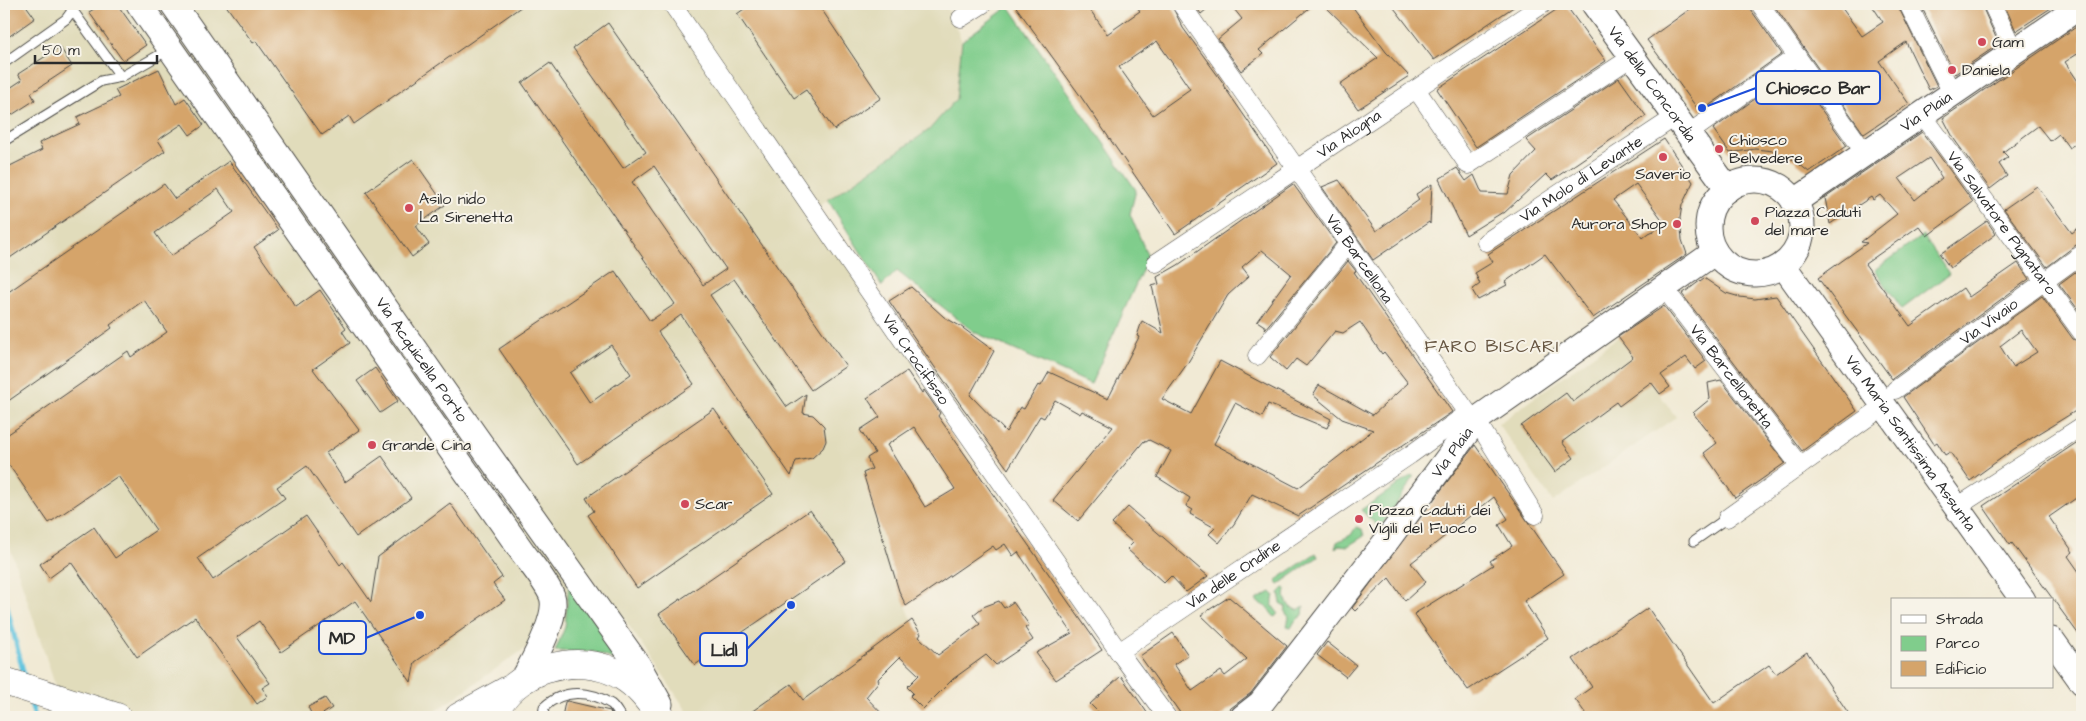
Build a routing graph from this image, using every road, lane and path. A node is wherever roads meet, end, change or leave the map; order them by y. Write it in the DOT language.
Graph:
graph roads {
  1 [pos="139,4"];
  2 [pos="173,4"];
  3 [pos="672,4"];
  4 [pos="983,4"];
  5 [pos="1181,4"];
  6 [pos="1543,4"];
  7 [pos="1594,4"];
  8 [pos="1760,4"];
  9 [pos="1908,4"];
  10 [pos="1992,4"];
  11 [pos="2082,5"];
  12 [pos="72,6"];
  13 [pos="961,18"];
  14 [pos="170,48"];
  15 [pos="2014,51"];
  16 [pos="1797,56"];
  17 [pos="1632,57"];
  18 [pos="4,63"];
  19 [pos="121,77"];
  20 [pos="1416,89"];
  21 [pos="1952,93"];
  22 [pos="245,107"];
  23 [pos="1922,114"];
  24 [pos="222,123"];
  25 [pos="1682,125"];
  26 [pos="4,141"];
  27 [pos="1865,153"];
  28 [pos="283,162"];
  29 [pos="1297,169"];
  30 [pos="261,178"];
  31 [pos="1728,189"];
  32 [pos="1794,202"];
  33 [pos="1486,242"];
  34 [pos="1349,243"];
  35 [pos="1715,252"];
  36 [pos="2082,254"];
  37 [pos="1156,263"];
  38 [pos="1783,265"];
  39 [pos="2044,281"];
  40 [pos="1664,288"];
  41 [pos="402,332"];
  42 [pos="2082,333"];
  43 [pos="380,348"];
  44 [pos="1257,356"];
  45 [pos="1890,398"];
  46 [pos="1472,417"];
  47 [pos="2082,426"];
  48 [pos="475,436"];
  49 [pos="453,452"];
  50 [pos="1410,455"];
  51 [pos="1800,466"];
  52 [pos="1430,481"];
  53 [pos="1957,507"];
  54 [pos="1535,515"];
  55 [pos="1727,518"];
  56 [pos="1694,541"];
  57 [pos="2022,598"];
  58 [pos="2054,643"];
  59 [pos="1119,652"];
  60 [pos="4,681"];
  61 [pos="2082,682"];
  62 [pos="520,683"];
  63 [pos="1165,716"];
  64 [pos="117,717"];
  65 [pos="459,717"];
  66 [pos="493,717"];
  67 [pos="543,717"];
  68 [pos="621,717"];
  69 [pos="662,717"];
  70 [pos="667,717"];
  71 [pos="1242,717"];
  1 -- 14 [label="main road, Via Acquicella Porto"];
  2 -- 22 [label="main road, Via Acquicella Porto"];
  3 -- 59 [label="street, Via Crocifisso"];
  4 -- 13 [label="street"];
  5 -- 29 [label="street, Via Barcellona"];
  6 -- 20 [label="street, Via Alogna"];
  7 -- 17 [label="main road, Via della Concordia"];
  8 -- 16 [label="street"];
  9 -- 21 [label="street"];
  10 -- 15 [label="street"];
  11 -- 15 [label="main road, Via Plaia"];
  12 -- 18 [label="lane"];
  12 -- 19 [label="lane"];
  14 -- 19 [label="lane"];
  14 -- 24 [label="main road, Via Acquicella Porto"];
  15 -- 21 [label="main road, Via Plaia"];
  16 -- 25 [label="street, Via Molo di Levante"];
  16 -- 27 [label="street"];
  17 -- 20 [label="street"];
  17 -- 25 [label="main road, Via della Concordia"];
  19 -- 26 [label="lane"];
  20 -- 29 [label="street, Via Alogna"];
  21 -- 23 [label="main road, Via Plaia"];
  22 -- 24 [label="main road"];
  22 -- 28 [label="main road, Via Acquicella Porto"];
  23 -- 27 [label="main road, Via Plaia"];
  23 -- 39 [label="street, Via Salvatore Pignataro"];
  24 -- 30 [label="main road, Via Acquicella Porto"];
  25 -- 31 [label="main road, Via della Concordia"];
  25 -- 33 [label="street, Via Molo di Levante"];
  27 -- 32 [label="main road, Via Plaia"];
  28 -- 30 [label="main road"];
  28 -- 41 [label="main road, Via Acquicella Porto"];
  29 -- 34 [label="street, Via Barcellona"];
  29 -- 37 [label="street, Via Alogna"];
  30 -- 43 [label="main road, Via Acquicella Porto"];
  31 -- 32 [label="main road"];
  31 -- 35 [label="main road"];
  32 -- 38 [label="main road"];
  34 -- 44 [label="street"];
  34 -- 46 [label="street, Via Barcellona"];
  35 -- 38 [label="main road"];
  35 -- 40 [label="main road, Via Plaia"];
  36 -- 39 [label="street, Via Vivaio"];
  38 -- 45 [label="main road, Via Maria Santissima Assunta"];
  39 -- 42 [label="street, Via Salvatore Pignataro"];
  39 -- 45 [label="street, Via Vivaio"];
  40 -- 46 [label="main road, Via Plaia"];
  40 -- 51 [label="street, Via Barcellonetta"];
  41 -- 43 [label="main road"];
  41 -- 48 [label="main road, Via Acquicella Porto"];
  43 -- 49 [label="main road, Via Acquicella Porto"];
  45 -- 51 [label="street, Via Vivaio"];
  45 -- 53 [label="main road, Via Maria Santissima Assunta"];
  46 -- 50 [label="street, Via delle Ondine"];
  46 -- 52 [label="main road, Via Plaia"];
  46 -- 54 [label="street, Via Barcellona"];
  47 -- 53 [label="street"];
  48 -- 49 [label="main road"];
  48 -- 70 [label="main road, Via Acquicella Porto"];
  49 -- 62 [label="main road, Via Acquicella Porto"];
  50 -- 52 [label="street"];
  50 -- 59 [label="street, Via delle Ondine"];
  51 -- 55 [label="street, Via Vivaio"];
  52 -- 71 [label="main road, Via Plaia"];
  53 -- 57 [label="main road, Via Maria Santissima Assunta"];
  55 -- 56 [label="lane"];
  58 -- 61 [label="main road"];
  59 -- 63 [label="street, Via Crocifisso"];
  60 -- 64 [label="main road"];
  62 -- 65 [label="main road"];
  62 -- 66 [label="main road"];
  62 -- 69 [label="main road"];
  67 -- 68 [label="lane"];
}
